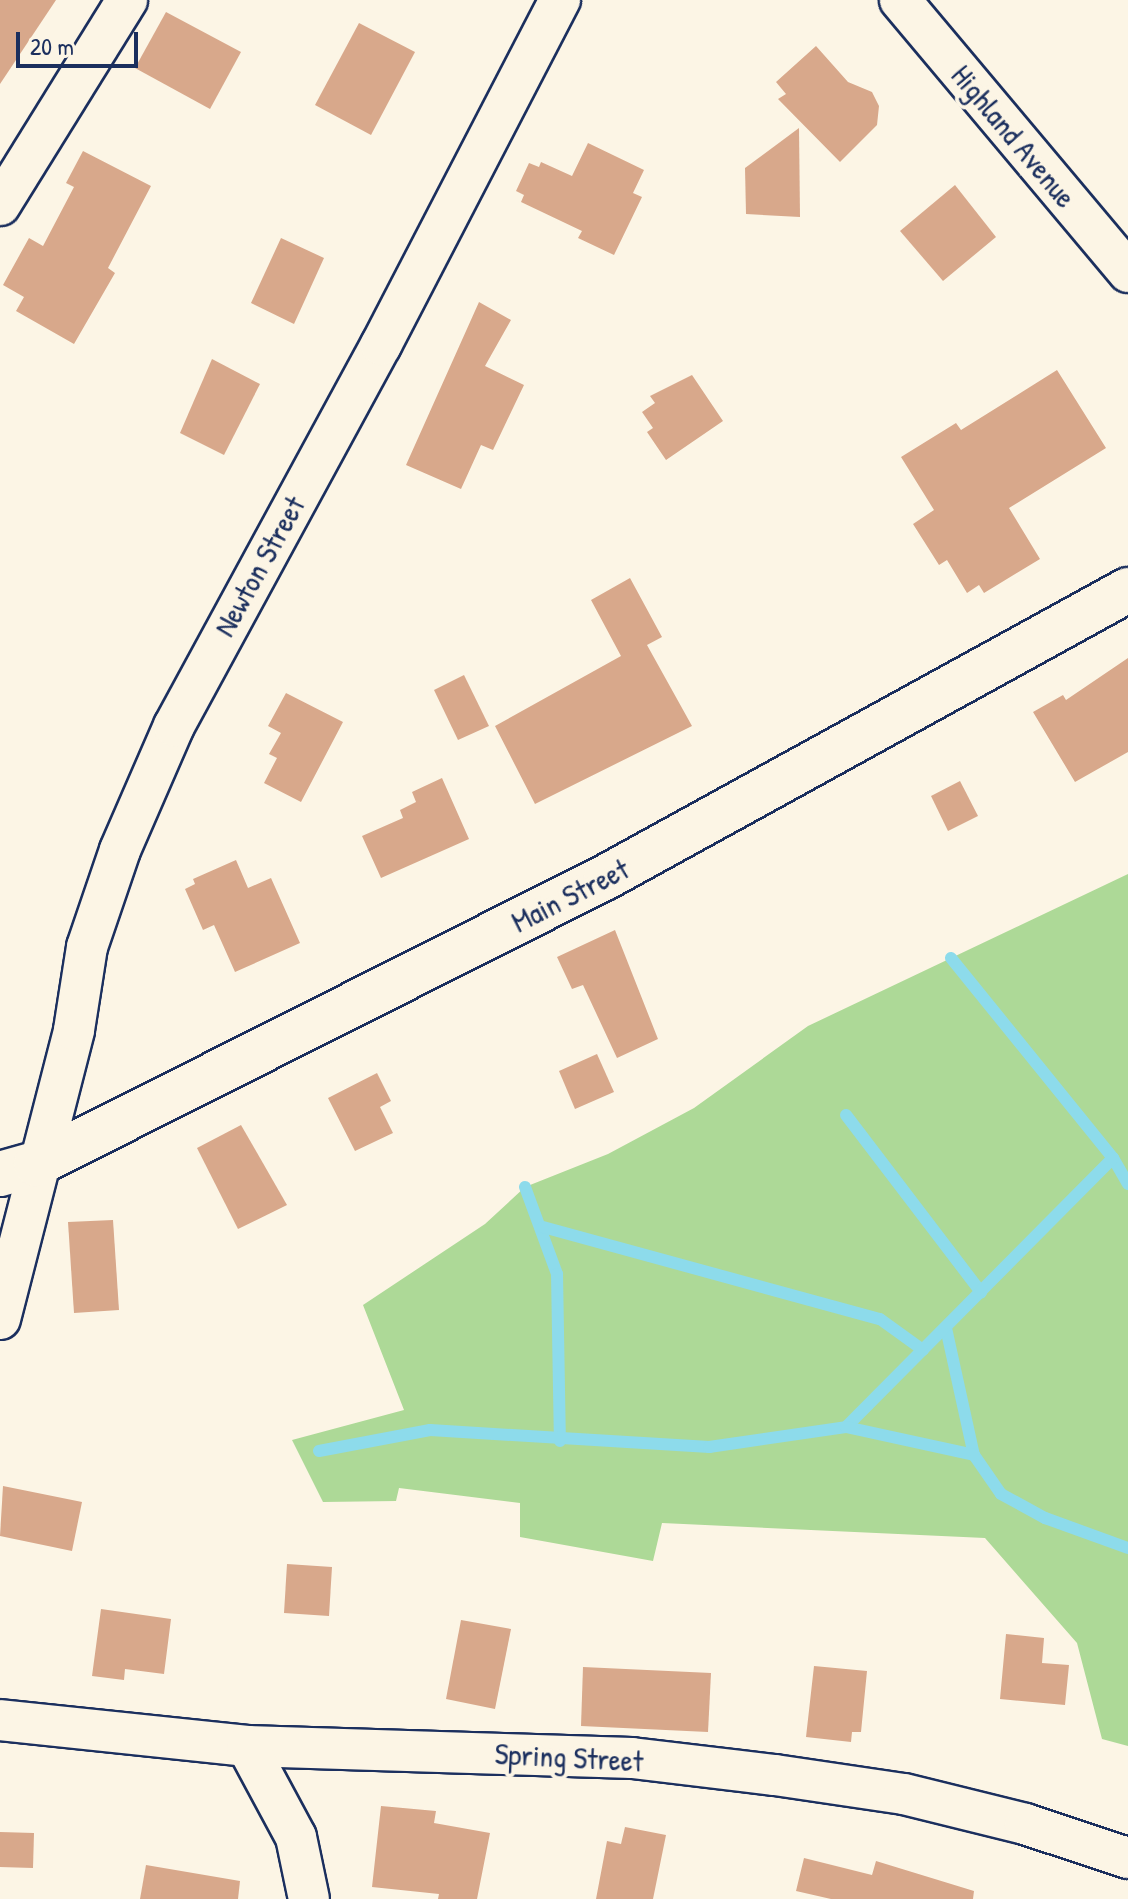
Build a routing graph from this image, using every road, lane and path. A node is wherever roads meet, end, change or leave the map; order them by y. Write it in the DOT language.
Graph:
graph roads {
  1 [pos="127,0"];
  2 [pos="560,0"];
  3 [pos="900,0"];
  4 [pos="0,205"];
  5 [pos="1128,272"];
  6 [pos="1128,590"];
  7 [pos="18,1169"];
  8 [pos="0,1319"];
  9 [pos="0,1720"];
  10 [pos="247,1746"];
  11 [pos="1128,1858"];
  12 [pos="309,1899"];
  1 -- 4 [label="street"];
  2 -- 7 [label="street, Newton Street"];
  3 -- 5 [label="street, Highland Avenue"];
  6 -- 7 [label="main road, Main Street"];
  7 -- 8 [label="street, Newton Street"];
  9 -- 10 [label="street, Spring Street"];
  10 -- 11 [label="street, Spring Street"];
  10 -- 12 [label="street"];
}
